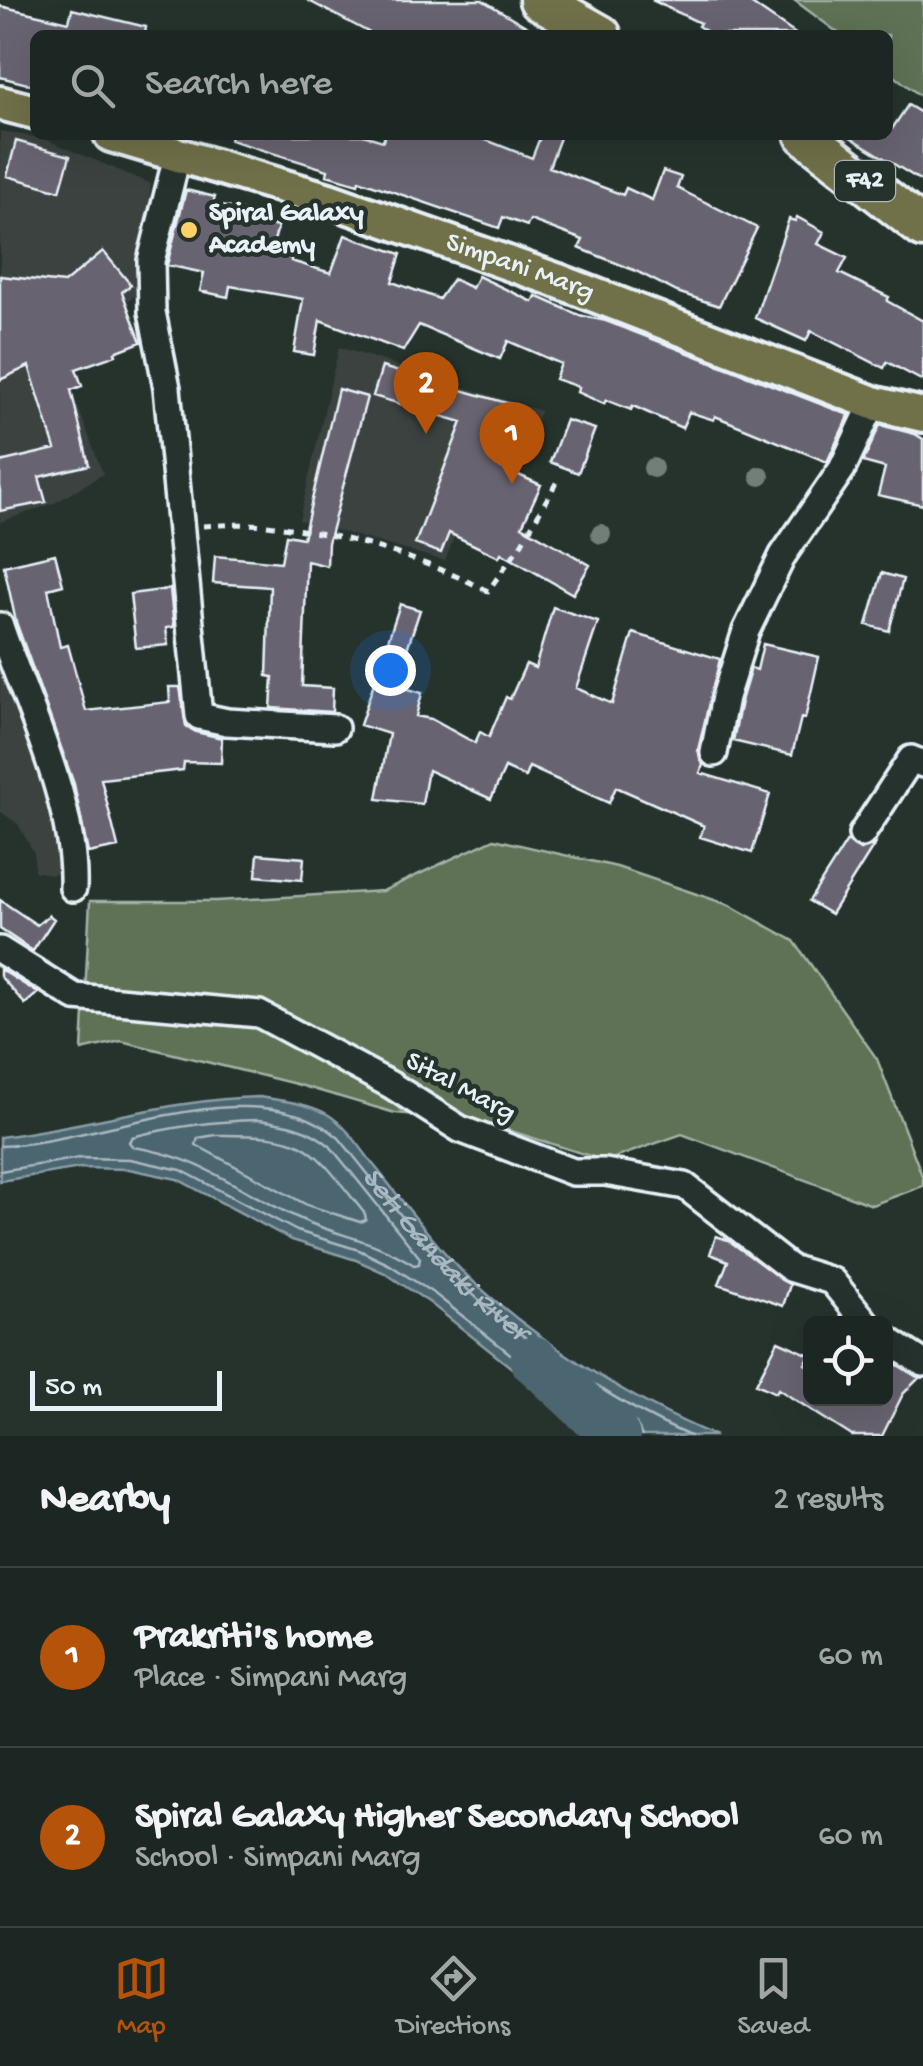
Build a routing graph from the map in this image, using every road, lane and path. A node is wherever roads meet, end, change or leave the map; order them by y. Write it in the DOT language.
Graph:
graph roads {
  1 [pos="539,0"];
  2 [pos="592,30"];
  3 [pos="0,103"];
  4 [pos="30,111"];
  5 [pos="126,140"];
  6 [pos="812,140"];
  7 [pos="177,157"];
  8 [pos="923,228"];
  9 [pos="873,403"];
  10 [pos="923,415"];
  11 [pos="560,476"];
  12 [pos="180,526"];
  13 [pos="0,626"];
  14 [pos="335,728"];
  15 [pos="714,753"];
  16 [pos="923,764"];
  17 [pos="862,834"];
  18 [pos="73,888"];
  19 [pos="0,950"];
  20 [pos="860,1316"];
  21 [pos="893,1344"];
  22 [pos="923,1363"];
  1 -- 2 [label="highway"];
  3 -- 4 [label="main road"];
  5 -- 7 [label="main road, Simpani Marg"];
  6 -- 8 [label="highway, F42"];
  7 -- 9 [label="main road, Simpani Marg"];
  7 -- 12 [label="street"];
  9 -- 10 [label="main road, Simpani Marg"];
  9 -- 15 [label="street"];
  11 -- 12 [label="path"];
  12 -- 14 [label="street"];
  13 -- 18 [label="street"];
  16 -- 17 [label="street"];
  19 -- 20 [label="street, Sital Marg"];
  21 -- 22 [label="street"];
}
